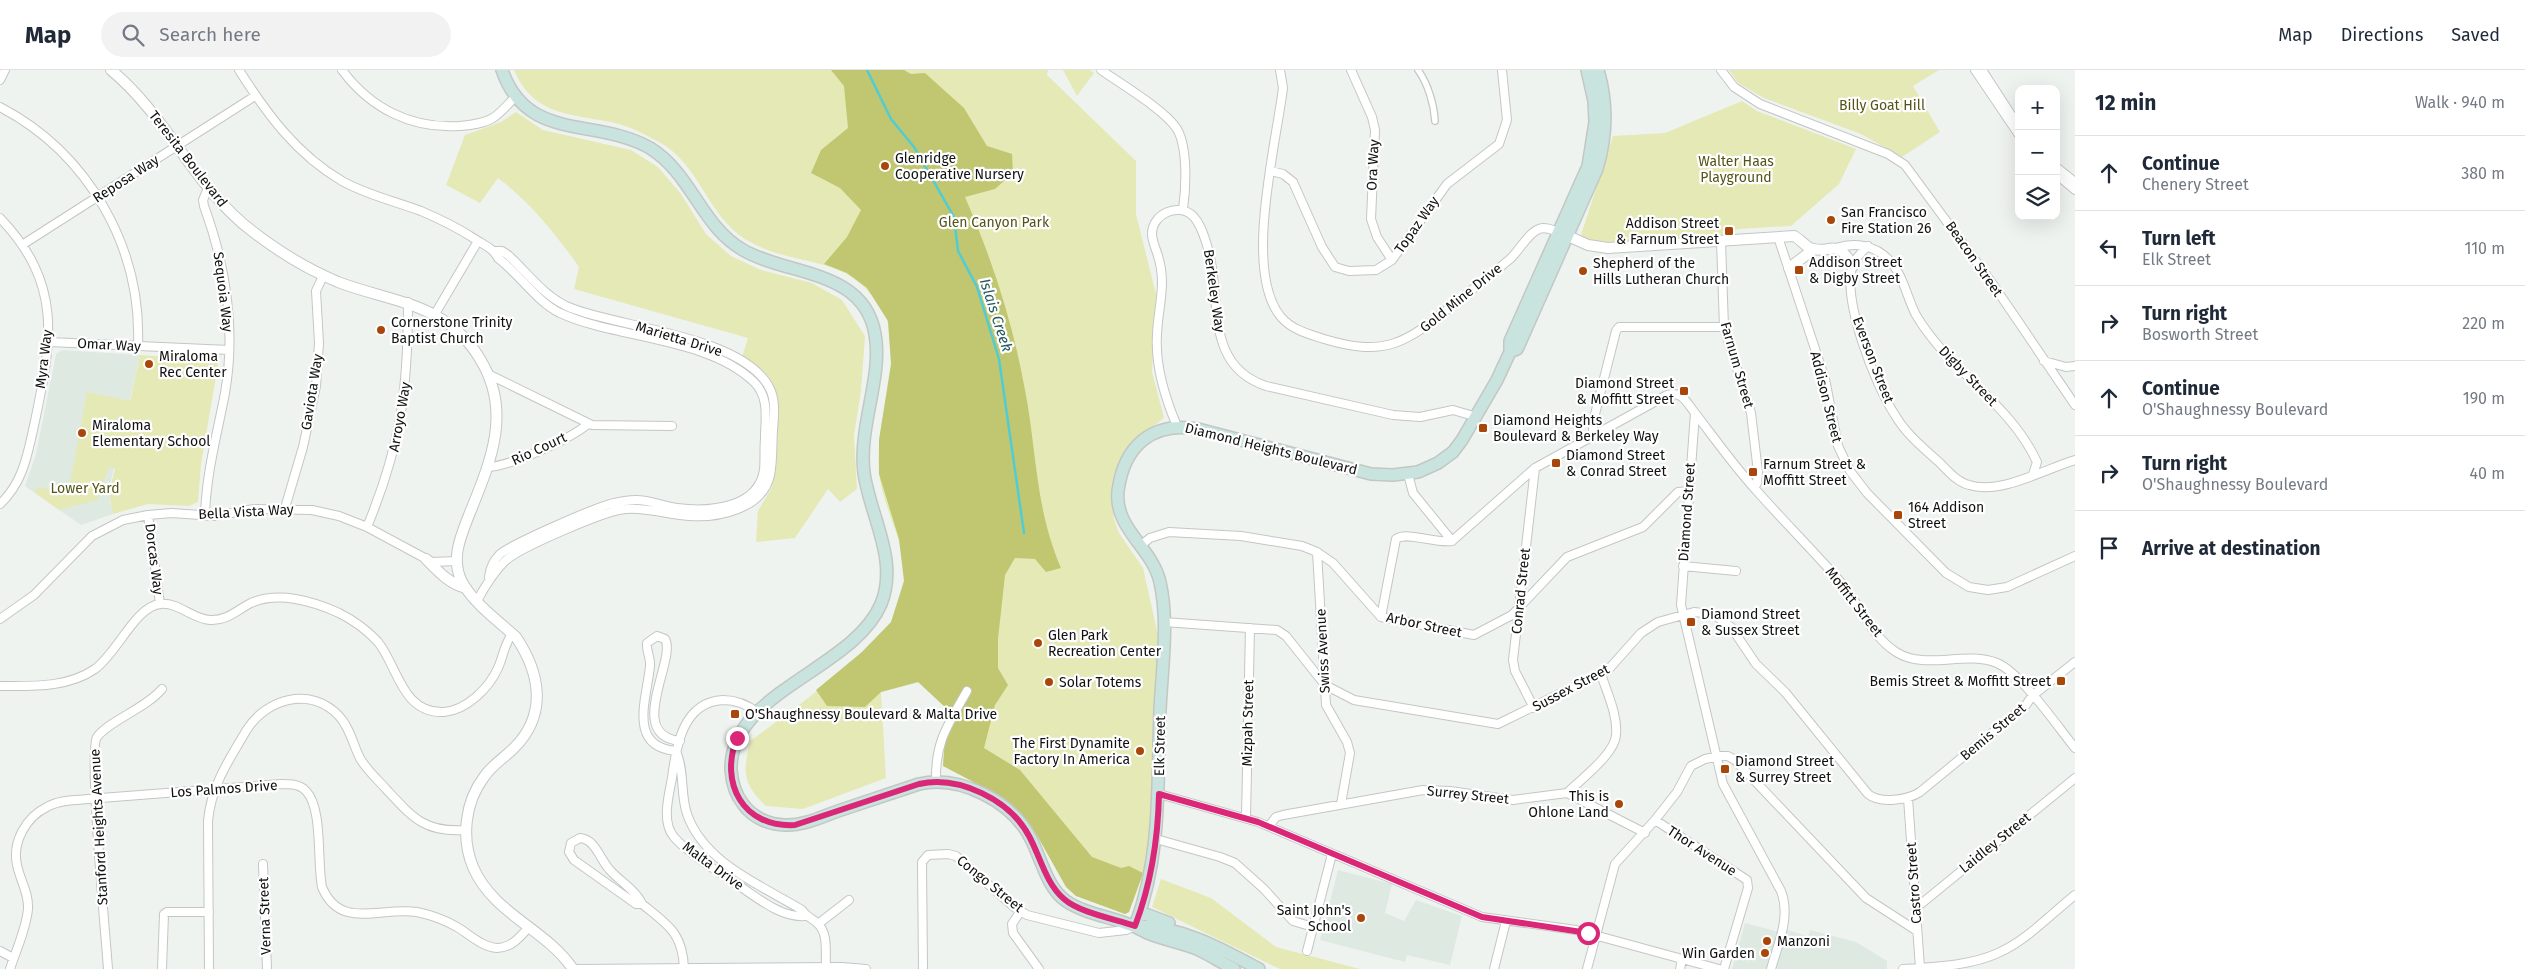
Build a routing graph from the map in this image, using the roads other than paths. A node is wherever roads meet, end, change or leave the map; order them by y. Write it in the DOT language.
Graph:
graph roads {
  1 [pos="5,70"];
  2 [pos="111,70"];
  3 [pos="239,70"];
  4 [pos="342,70"];
  5 [pos="502,70"];
  6 [pos="1101,70"];
  7 [pos="1280,70"];
  8 [pos="1351,70"];
  9 [pos="1418,70"];
  10 [pos="1502,70"];
  11 [pos="1587,70"];
  12 [pos="1598,70"];
  13 [pos="1721,70"];
  14 [pos="1975,70"];
  15 [pos="1982,70"];
  16 [pos="0,80"];
  17 [pos="256,96"];
  18 [pos="515,97"];
  19 [pos="0,107"];
  20 [pos="1435,121"];
  21 [pos="2015,121"];
  22 [pos="2016,130"];
  23 [pos="177,146"];
  24 [pos="2060,170"];
  25 [pos="1271,171"];
  26 [pos="2057,175"];
  27 [pos="2075,182"];
  28 [pos="208,188"];
  29 [pos="2075,190"];
  30 [pos="98,197"];
  31 [pos="1183,209"];
  32 [pos="0,218"];
  33 [pos="1563,234"];
  34 [pos="1778,238"];
  35 [pos="478,241"];
  36 [pos="1721,241"];
  37 [pos="22,246"];
  38 [pos="1868,246"];
  39 [pos="1836,248"];
  40 [pos="1814,249"];
  41 [pos="1392,260"];
  42 [pos="1853,266"];
  43 [pos="1789,268"];
  44 [pos="323,276"];
  45 [pos="408,302"];
  46 [pos="436,314"];
  47 [pos="1724,327"];
  48 [pos="49,342"];
  49 [pos="138,346"];
  50 [pos="229,350"];
  51 [pos="2044,361"];
  52 [pos="2075,366"];
  53 [pos="488,374"];
  54 [pos="2075,405"];
  55 [pos="1695,413"];
  56 [pos="1477,417"];
  57 [pos="588,424"];
  58 [pos="672,426"];
  59 [pos="1177,426"];
  60 [pos="1593,436"];
  61 [pos="2075,460"];
  62 [pos="2037,462"];
  63 [pos="488,467"];
  64 [pos="2049,467"];
  65 [pos="1535,468"];
  66 [pos="1408,474"];
  67 [pos="2033,474"];
  68 [pos="1754,488"];
  69 [pos="1689,491"];
  70 [pos="0,504"];
  71 [pos="286,508"];
  72 [pos="148,515"];
  73 [pos="205,516"];
  74 [pos="367,526"];
  75 [pos="1452,542"];
  76 [pos="1140,546"];
  77 [pos="1317,552"];
  78 [pos="2075,556"];
  79 [pos="426,559"];
  80 [pos="457,561"];
  81 [pos="1684,566"];
  82 [pos="1736,571"];
  83 [pos="466,588"];
  84 [pos="477,601"];
  85 [pos="160,604"];
  86 [pos="1518,610"];
  87 [pos="1684,614"];
  88 [pos="1382,617"];
  89 [pos="0,619"];
  90 [pos="1164,622"];
  91 [pos="1250,628"];
  92 [pos="512,634"];
  93 [pos="2075,662"];
  94 [pos="1601,674"];
  95 [pos="1325,685"];
  96 [pos="0,686"];
  97 [pos="162,689"];
  98 [pos="967,691"];
  99 [pos="2032,696"];
  100 [pos="1534,708"];
  101 [pos="758,713"];
  102 [pos="680,740"];
  103 [pos="2075,748"];
  104 [pos="676,751"];
  105 [pos="1716,756"];
  106 [pos="2075,778"];
  107 [pos="936,782"];
  108 [pos="214,789"];
  109 [pos="1567,793"];
  110 [pos="1159,794"];
  111 [pos="1908,798"];
  112 [pos="95,799"];
  113 [pos="1341,804"];
  114 [pos="1246,818"];
  115 [pos="1655,820"];
  116 [pos="1269,826"];
  117 [pos="466,830"];
  118 [pos="1645,833"];
  119 [pos="1156,839"];
  120 [pos="1332,854"];
  121 [pos="263,864"];
  122 [pos="2075,895"];
  123 [pos="849,900"];
  124 [pos="642,904"];
  125 [pos="1916,908"];
  126 [pos="209,912"];
  127 [pos="1020,912"];
  128 [pos="1140,912"];
  129 [pos="805,916"];
  130 [pos="1506,921"];
  131 [pos="818,924"];
  132 [pos="1135,926"];
  133 [pos="1313,927"];
  134 [pos="528,928"];
  135 [pos="1917,931"];
  136 [pos="1596,935"];
  137 [pos="1202,939"];
  138 [pos="0,951"];
  139 [pos="1307,951"];
  140 [pos="13,958"];
  141 [pos="1682,959"];
  142 [pos="1980,959"];
  143 [pos="826,967"];
  144 [pos="1920,968"];
  145 [pos="10,969"];
  146 [pos="108,969"];
  147 [pos="162,969"];
  148 [pos="209,969"];
  149 [pos="267,969"];
  150 [pos="573,969"];
  151 [pos="684,969"];
  152 [pos="866,969"];
  153 [pos="922,969"];
  154 [pos="1039,969"];
  155 [pos="1234,969"];
  156 [pos="1259,969"];
  157 [pos="1494,969"];
  158 [pos="1587,969"];
  159 [pos="1680,969"];
  160 [pos="1719,969"];
  161 [pos="1724,969"];
  162 [pos="1771,969"];
  163 [pos="1903,969"];
  164 [pos="1981,969"];
  1 -- 16 [label="street"];
  2 -- 23 [label="street, Teresita Boulevard"];
  3 -- 17 [label="street, Marietta Drive"];
  4 -- 18 [label="street"];
  5 -- 18 [label="main road"];
  6 -- 31 [label="street"];
  7 -- 25 [label="street, Gold Mine Drive"];
  8 -- 41 [label="street, Ora Way"];
  9 -- 20 [label="street"];
  10 -- 41 [label="street, Topaz Way"];
  11 -- 33 [label="main road, Diamond Heights Boulevard"];
  12 -- 33 [label="main road, Diamond Heights Boulevard"];
  13 -- 51 [label="street, Beacon Street"];
  14 -- 22 [label="street"];
  15 -- 21 [label="street"];
  17 -- 23 [label="street, Reposa Way"];
  17 -- 35 [label="street, Marietta Drive"];
  18 -- 101 [label="main road"];
  19 -- 30 [label="street"];
  23 -- 28 [label="street, Teresita Boulevard"];
  23 -- 30 [label="street, Reposa Way"];
  24 -- 27 [label="street"];
  25 -- 33 [label="street, Gold Mine Drive"];
  25 -- 41 [label="street, Topaz Way"];
  26 -- 29 [label="street"];
  28 -- 44 [label="street, Teresita Boulevard"];
  28 -- 50 [label="street, Sequoia Way"];
  30 -- 37 [label="street, Reposa Way"];
  30 -- 49 [label="street"];
  31 -- 56 [label="street, Berkeley Way"];
  31 -- 59 [label="street"];
  32 -- 37 [label="street, Myra Way"];
  33 -- 36 [label="street"];
  33 -- 56 [label="main road, Diamond Heights Boulevard"];
  34 -- 36 [label="street"];
  34 -- 40 [label="street"];
  34 -- 43 [label="street, Addison Street"];
  35 -- 46 [label="street"];
  35 -- 84 [label="street, Marietta Drive"];
  36 -- 47 [label="street, Farnum Street"];
  37 -- 48 [label="street, Myra Way"];
  38 -- 39 [label="street"];
  38 -- 42 [label="street"];
  38 -- 62 [label="street, Digby Street"];
  39 -- 40 [label="street"];
  39 -- 42 [label="street"];
  40 -- 43 [label="street"];
  42 -- 67 [label="street, Everson Street"];
  43 -- 78 [label="street, Addison Street"];
  44 -- 45 [label="street, Teresita Boulevard"];
  44 -- 71 [label="street, Gaviota Way"];
  45 -- 46 [label="street, Teresita Boulevard"];
  45 -- 74 [label="street, Arroyo Way"];
  46 -- 53 [label="street, Teresita Boulevard"];
  47 -- 60 [label="street"];
  47 -- 68 [label="street, Farnum Street"];
  48 -- 49 [label="street, Omar Way"];
  48 -- 70 [label="street, Myra Way"];
  49 -- 50 [label="street, Omar Way"];
  50 -- 73 [label="street, Sequoia Way"];
  51 -- 52 [label="street"];
  51 -- 54 [label="street, Beacon Street"];
  53 -- 57 [label="street"];
  53 -- 63 [label="street, Teresita Boulevard"];
  55 -- 60 [label="street"];
  55 -- 68 [label="street, Moffitt Street"];
  55 -- 69 [label="street, Diamond Street"];
  56 -- 66 [label="main road, Diamond Heights Boulevard"];
  57 -- 58 [label="street"];
  57 -- 63 [label="street, Rio Court"];
  59 -- 66 [label="main road, Diamond Heights Boulevard"];
  59 -- 76 [label="main road, Diamond Heights Boulevard"];
  60 -- 65 [label="street"];
  61 -- 64 [label="street, Everson Street"];
  62 -- 64 [label="street"];
  62 -- 67 [label="street"];
  63 -- 80 [label="street, Teresita Boulevard"];
  64 -- 67 [label="street, Everson Street"];
  65 -- 75 [label="street"];
  65 -- 86 [label="street, Conrad Street"];
  66 -- 75 [label="street"];
  68 -- 99 [label="street, Moffitt Street"];
  69 -- 81 [label="street, Diamond Street"];
  69 -- 86 [label="street, Arbor Street"];
  71 -- 73 [label="street, Bella Vista Way"];
  71 -- 74 [label="street, Bella Vista Way"];
  72 -- 73 [label="street, Bella Vista Way"];
  72 -- 85 [label="street, Dorcas Way"];
  72 -- 89 [label="street, Bella Vista Way"];
  74 -- 79 [label="street, Bella Vista Way"];
  75 -- 88 [label="street"];
  76 -- 77 [label="street, Arbor Street"];
  76 -- 90 [label="main road, Diamond Heights Boulevard"];
  77 -- 88 [label="street, Arbor Street"];
  77 -- 95 [label="street, Swiss Avenue"];
  79 -- 80 [label="street, Bella Vista Way"];
  79 -- 83 [label="street"];
  80 -- 83 [label="street, Teresita Boulevard"];
  81 -- 82 [label="street"];
  81 -- 87 [label="street, Diamond Street"];
  83 -- 84 [label="street, Teresita Boulevard"];
  84 -- 92 [label="street, Teresita Boulevard"];
  85 -- 92 [label="street"];
  85 -- 96 [label="street"];
  86 -- 88 [label="street, Arbor Street"];
  86 -- 100 [label="street, Conrad Street"];
  87 -- 94 [label="street, Sussex Street"];
  87 -- 105 [label="street, Diamond Street"];
  87 -- 111 [label="street, Sussex Street"];
  90 -- 91 [label="street, Sussex Street"];
  90 -- 110 [label="main road, Elk Street"];
  91 -- 95 [label="street, Sussex Street"];
  91 -- 114 [label="street, Mizpah Street"];
  92 -- 117 [label="street, Teresita Boulevard"];
  93 -- 99 [label="street, Bemis Street"];
  94 -- 100 [label="street, Sussex Street"];
  94 -- 109 [label="street"];
  95 -- 100 [label="street, Sussex Street"];
  95 -- 113 [label="street, Swiss Avenue"];
  97 -- 112 [label="street, Stanford Heights Avenue"];
  98 -- 107 [label="street"];
  99 -- 103 [label="street, Moffitt Street"];
  99 -- 111 [label="street, Bemis Street"];
  101 -- 102 [label="street, Malta Drive"];
  101 -- 107 [label="main road"];
  102 -- 104 [label="street, Malta Drive"];
  102 -- 104 [label="street"];
  104 -- 129 [label="street, Malta Drive"];
  104 -- 129 [label="street, Malta Drive"];
  105 -- 115 [label="street"];
  105 -- 135 [label="street"];
  105 -- 162 [label="street, Diamond Street"];
  106 -- 125 [label="street, Laidley Street"];
  107 -- 132 [label="main road"];
  108 -- 112 [label="street, Los Palmos Drive"];
  108 -- 117 [label="street"];
  108 -- 126 [label="street"];
  108 -- 134 [label="street, Los Palmos Drive"];
  109 -- 113 [label="street, Surrey Street"];
  109 -- 118 [label="street"];
  110 -- 114 [label="street"];
  110 -- 119 [label="main road, Elk Street"];
  111 -- 125 [label="street, Castro Street"];
  112 -- 140 [label="street, Los Palmos Drive"];
  112 -- 146 [label="street, Stanford Heights Avenue"];
  113 -- 116 [label="street, Surrey Street"];
  114 -- 116 [label="street"];
  115 -- 118 [label="street"];
  115 -- 161 [label="street, Thor Avenue"];
  116 -- 120 [label="street"];
  117 -- 134 [label="street, Teresita Boulevard"];
  118 -- 136 [label="street"];
  119 -- 128 [label="main road, Elk Street"];
  119 -- 133 [label="street"];
  120 -- 130 [label="street"];
  120 -- 133 [label="street"];
  121 -- 149 [label="street, Verna Street"];
  122 -- 142 [label="street"];
  123 -- 131 [label="street"];
  124 -- 124 [label="street"];
  124 -- 151 [label="street"];
  125 -- 135 [label="street, Castro Street"];
  126 -- 147 [label="street"];
  126 -- 148 [label="street"];
  127 -- 132 [label="street, Congo Street"];
  127 -- 153 [label="street, Congo Street"];
  127 -- 154 [label="street"];
  128 -- 132 [label="main road, Elk Street"];
  128 -- 137 [label="main road"];
  129 -- 131 [label="street, Malta Drive"];
  130 -- 136 [label="street"];
  130 -- 157 [label="street"];
  131 -- 143 [label="street"];
  132 -- 137 [label="main road"];
  132 -- 155 [label="main road"];
  133 -- 139 [label="street"];
  134 -- 150 [label="street, Teresita Boulevard"];
  135 -- 144 [label="street, Castro Street"];
  136 -- 141 [label="street"];
  136 -- 158 [label="street"];
  137 -- 156 [label="main road"];
  138 -- 140 [label="street"];
  140 -- 145 [label="street, Los Palmos Drive"];
  141 -- 159 [label="street"];
  141 -- 160 [label="street"];
  142 -- 144 [label="street"];
  142 -- 164 [label="street"];
  143 -- 151 [label="street"];
  143 -- 152 [label="street"];
  144 -- 163 [label="street"];
  150 -- 151 [label="street"];
}
